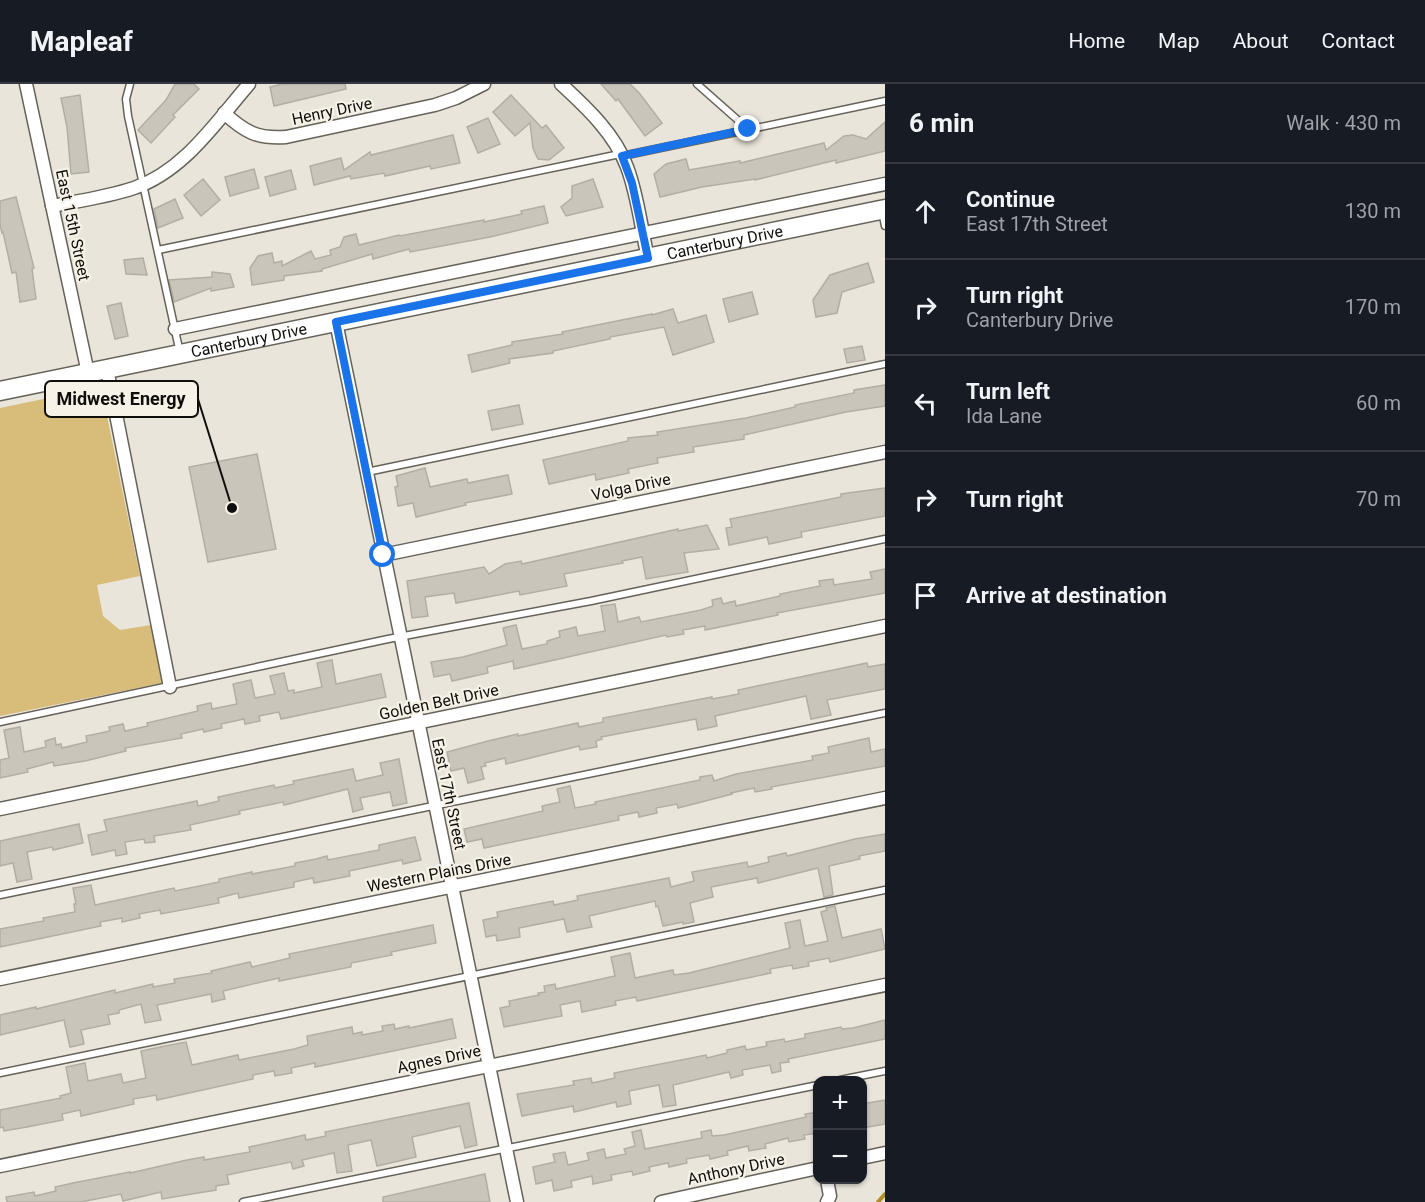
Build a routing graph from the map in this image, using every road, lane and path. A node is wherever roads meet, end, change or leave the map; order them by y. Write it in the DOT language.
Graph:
graph roads {
  1 [pos="26,84"];
  2 [pos="130,84"];
  3 [pos="249,84"];
  4 [pos="484,84"];
  5 [pos="561,84"];
  6 [pos="697,84"];
  7 [pos="885,101"];
  8 [pos="224,113"];
  9 [pos="748,129"];
  10 [pos="621,155"];
  11 [pos="143,184"];
  12 [pos="885,184"];
  13 [pos="52,206"];
  14 [pos="884,215"];
  15 [pos="643,233"];
  16 [pos="158,250"];
  17 [pos="648,258"];
  18 [pos="336,322"];
  19 [pos="175,329"];
  20 [pos="180,354"];
  21 [pos="885,364"];
  22 [pos="107,369"];
  23 [pos="88,373"];
  24 [pos="0,391"];
  25 [pos="885,452"];
  26 [pos="366,472"];
  27 [pos="885,539"];
  28 [pos="383,555"];
  29 [pos="885,626"];
  30 [pos="400,637"];
  31 [pos="170,687"];
  32 [pos="885,713"];
  33 [pos="0,722"];
  34 [pos="418,724"];
  35 [pos="885,798"];
  36 [pos="435,807"];
  37 [pos="0,809"];
  38 [pos="452,888"];
  39 [pos="885,890"];
  40 [pos="0,895"];
  41 [pos="470,976"];
  42 [pos="0,979"];
  43 [pos="885,985"];
  44 [pos="489,1066"];
  45 [pos="885,1071"];
  46 [pos="0,1073"];
  47 [pos="860,1076"];
  48 [pos="813,1086"];
  49 [pos="506,1149"];
  50 [pos="885,1153"];
  51 [pos="867,1157"];
  52 [pos="0,1166"];
  53 [pos="813,1169"];
  54 [pos="828,1184"];
  55 [pos="243,1202"];
  56 [pos="517,1202"];
  57 [pos="661,1202"];
  58 [pos="827,1202"];
  1 -- 13 [label="street, East 15th Street"];
  2 -- 11 [label="lane"];
  3 -- 8 [label="street"];
  4 -- 8 [label="street, Henry Drive"];
  5 -- 10 [label="street"];
  6 -- 9 [label="lane"];
  7 -- 9 [label="lane"];
  8 -- 11 [label="street"];
  9 -- 10 [label="lane"];
  10 -- 15 [label="street"];
  10 -- 16 [label="lane"];
  11 -- 13 [label="street"];
  11 -- 16 [label="lane"];
  12 -- 15 [label="street"];
  13 -- 23 [label="street, East 15th Street"];
  14 -- 17 [label="main road, Canterbury Drive"];
  15 -- 17 [label="street"];
  15 -- 19 [label="street"];
  16 -- 19 [label="lane"];
  17 -- 18 [label="main road, Canterbury Drive"];
  18 -- 20 [label="main road, Canterbury Drive"];
  18 -- 26 [label="street, East 17th Street"];
  19 -- 20 [label="lane"];
  20 -- 22 [label="main road, Canterbury Drive"];
  21 -- 26 [label="lane"];
  22 -- 23 [label="main road, Canterbury Drive"];
  22 -- 31 [label="street"];
  23 -- 24 [label="main road, Canterbury Drive"];
  25 -- 28 [label="street, Volga Drive"];
  26 -- 28 [label="street, East 17th Street"];
  27 -- 30 [label="lane"];
  28 -- 30 [label="street, East 17th Street"];
  29 -- 34 [label="street, Golden Belt Drive"];
  30 -- 31 [label="lane"];
  30 -- 34 [label="street, East 17th Street"];
  31 -- 33 [label="lane"];
  32 -- 36 [label="lane"];
  34 -- 36 [label="street, East 17th Street"];
  34 -- 37 [label="street, Golden Belt Drive"];
  35 -- 38 [label="street, Western Plains Drive"];
  36 -- 38 [label="street, East 17th Street"];
  36 -- 40 [label="lane"];
  38 -- 41 [label="street, East 17th Street"];
  38 -- 42 [label="street, Western Plains Drive"];
  39 -- 41 [label="lane"];
  41 -- 44 [label="street, East 17th Street"];
  41 -- 46 [label="lane"];
  43 -- 44 [label="street, Agnes Drive"];
  44 -- 49 [label="street, East 17th Street"];
  44 -- 52 [label="street, Agnes Drive"];
  45 -- 47 [label="lane"];
  48 -- 49 [label="lane"];
  49 -- 55 [label="lane"];
  49 -- 56 [label="street, East 17th Street"];
  50 -- 51 [label="street"];
  53 -- 57 [label="street, Anthony Drive"];
  54 -- 58 [label="street"];
}
